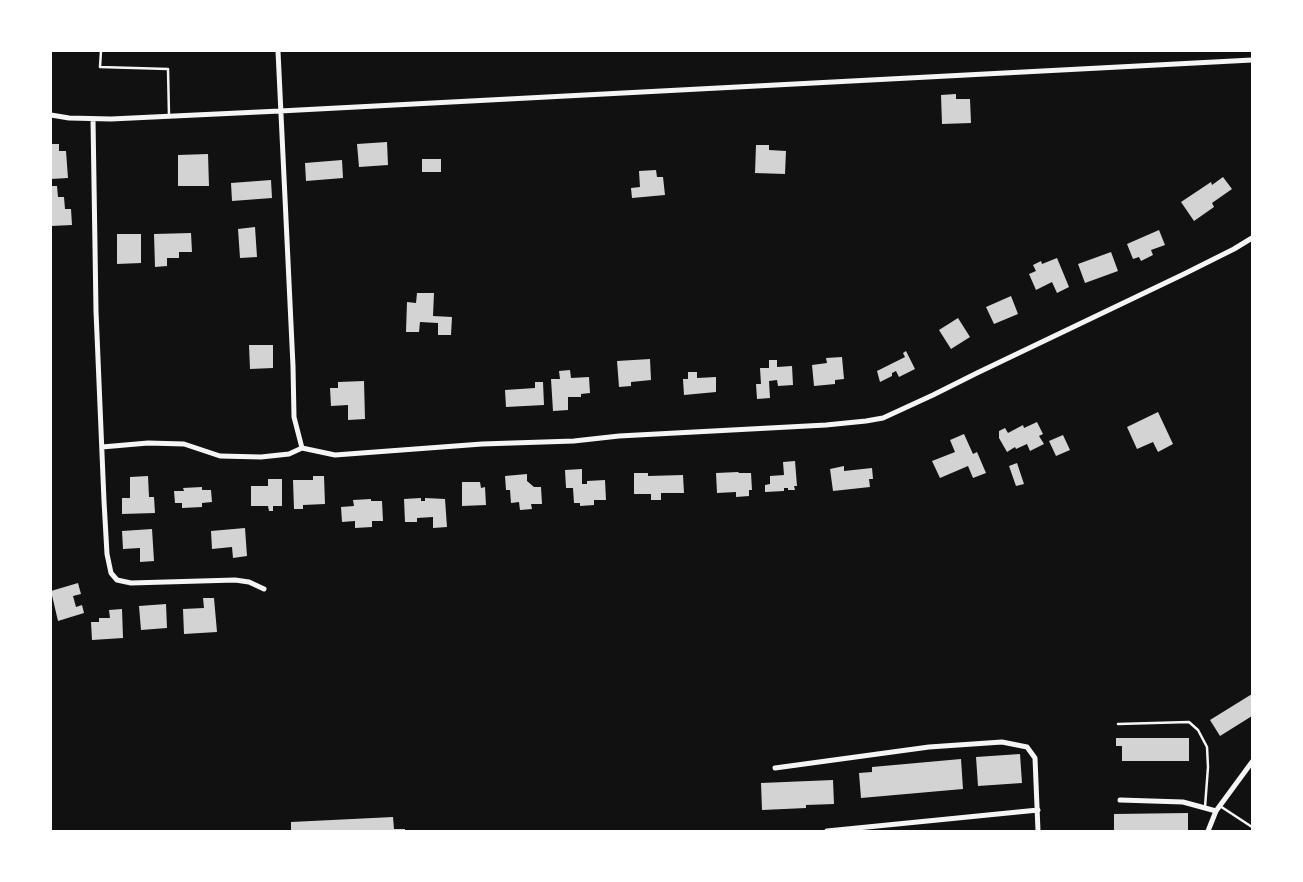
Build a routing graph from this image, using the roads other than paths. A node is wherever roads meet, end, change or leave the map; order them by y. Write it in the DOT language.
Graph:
graph roads {
  1 [pos="101,51"];
  2 [pos="278,51"];
  3 [pos="1252,60"];
  4 [pos="280,111"];
  5 [pos="51,115"];
  6 [pos="168,116"];
  7 [pos="93,119"];
  8 [pos="1252,238"];
  9 [pos="102,447"];
  10 [pos="302,448"];
  11 [pos="264,589"];
  12 [pos="1118,724"];
  13 [pos="1252,762"];
  14 [pos="775,768"];
  15 [pos="1120,800"];
  16 [pos="1205,808"];
  17 [pos="1218,808"];
  18 [pos="1038,810"];
  19 [pos="1252,827"];
  20 [pos="827,831"];
  21 [pos="1038,831"];
  22 [pos="1208,831"];
  1 -- 6 [label="lane"];
  2 -- 4 [label="street"];
  3 -- 4 [label="street"];
  4 -- 6 [label="street"];
  4 -- 10 [label="street"];
  5 -- 7 [label="street"];
  6 -- 7 [label="street"];
  7 -- 9 [label="street"];
  8 -- 10 [label="street"];
  9 -- 10 [label="street"];
  9 -- 11 [label="street"];
  12 -- 16 [label="lane"];
  13 -- 17 [label="street"];
  14 -- 18 [label="street"];
  15 -- 16 [label="street"];
  16 -- 17 [label="street"];
  17 -- 19 [label="lane"];
  17 -- 22 [label="street"];
  18 -- 20 [label="street"];
  18 -- 21 [label="street"];
}
